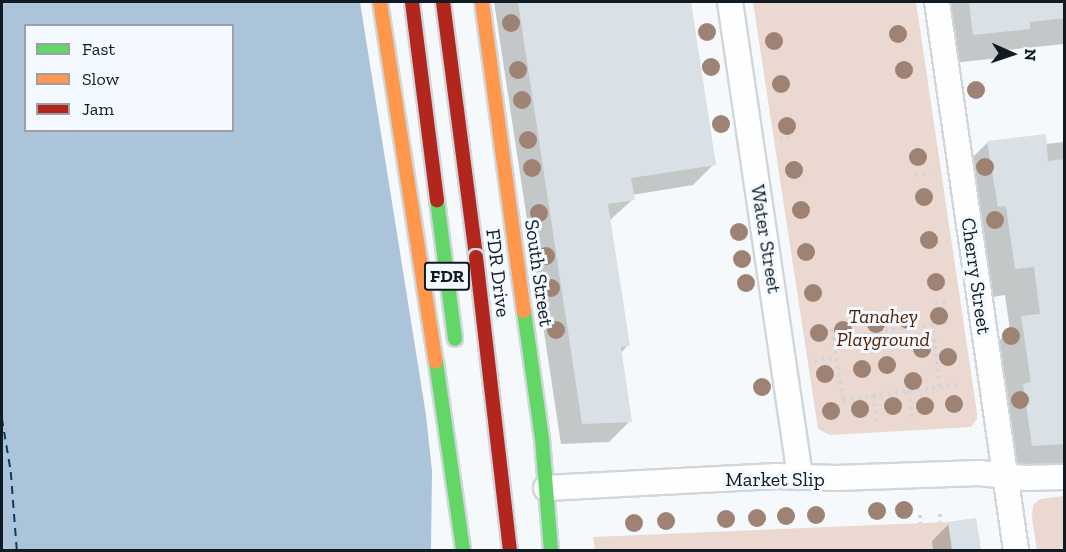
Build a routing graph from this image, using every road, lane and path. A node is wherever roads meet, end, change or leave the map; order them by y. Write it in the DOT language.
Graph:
graph roads {
  1 [pos="380,2"];
  2 [pos="412,2"];
  3 [pos="443,2"];
  4 [pos="482,2"];
  5 [pos="730,2"];
  6 [pos="937,2"];
  7 [pos="794,137"];
  8 [pos="780,139"];
  9 [pos="931,173"];
  10 [pos="915,175"];
  11 [pos="950,301"];
  12 [pos="935,303"];
  13 [pos="952,321"];
  14 [pos="932,324"];
  15 [pos="831,329"];
  16 [pos="833,339"];
  17 [pos="456,350"];
  18 [pos="836,358"];
  19 [pos="814,361"];
  20 [pos="961,384"];
  21 [pos="940,387"];
  22 [pos="908,392"];
  23 [pos="873,396"];
  24 [pos="912,421"];
  25 [pos="877,422"];
  26 [pos="1004,475"];
  27 [pos="800,477"];
  28 [pos="1065,477"];
  29 [pos="546,488"];
  30 [pos="471,508"];
  31 [pos="940,514"];
  32 [pos="920,515"];
  33 [pos="940,522"];
  34 [pos="920,523"];
  35 [pos="463,550"];
  36 [pos="472,550"];
  37 [pos="510,550"];
  38 [pos="551,550"];
  39 [pos="1016,550"];
  1 -- 35 [label="main road, bridge"];
  2 -- 17 [label="main road, FDR, bridge"];
  3 -- 37 [label="main road, FDR Drive / FDR, bridge"];
  4 -- 29 [label="main road, South Street"];
  5 -- 27 [label="street, Water Street"];
  6 -- 26 [label="street, Cherry Street"];
  7 -- 8 [label="path"];
  9 -- 10 [label="path"];
  11 -- 12 [label="path"];
  13 -- 14 [label="path"];
  14 -- 16 [label="path"];
  14 -- 21 [label="path"];
  15 -- 16 [label="path"];
  16 -- 18 [label="path"];
  18 -- 19 [label="path"];
  18 -- 23 [label="path"];
  20 -- 21 [label="path"];
  21 -- 22 [label="path"];
  22 -- 23 [label="path"];
  22 -- 24 [label="path"];
  23 -- 25 [label="path"];
  26 -- 27 [label="street, Market Slip"];
  26 -- 28 [label="street, Market Slip"];
  26 -- 39 [label="street, Cherry Street"];
  27 -- 29 [label="street, Market Slip"];
  29 -- 38 [label="main road, South Street"];
  30 -- 36 [label="main road"];
  31 -- 33 [label="path"];
  32 -- 34 [label="path"];
}
